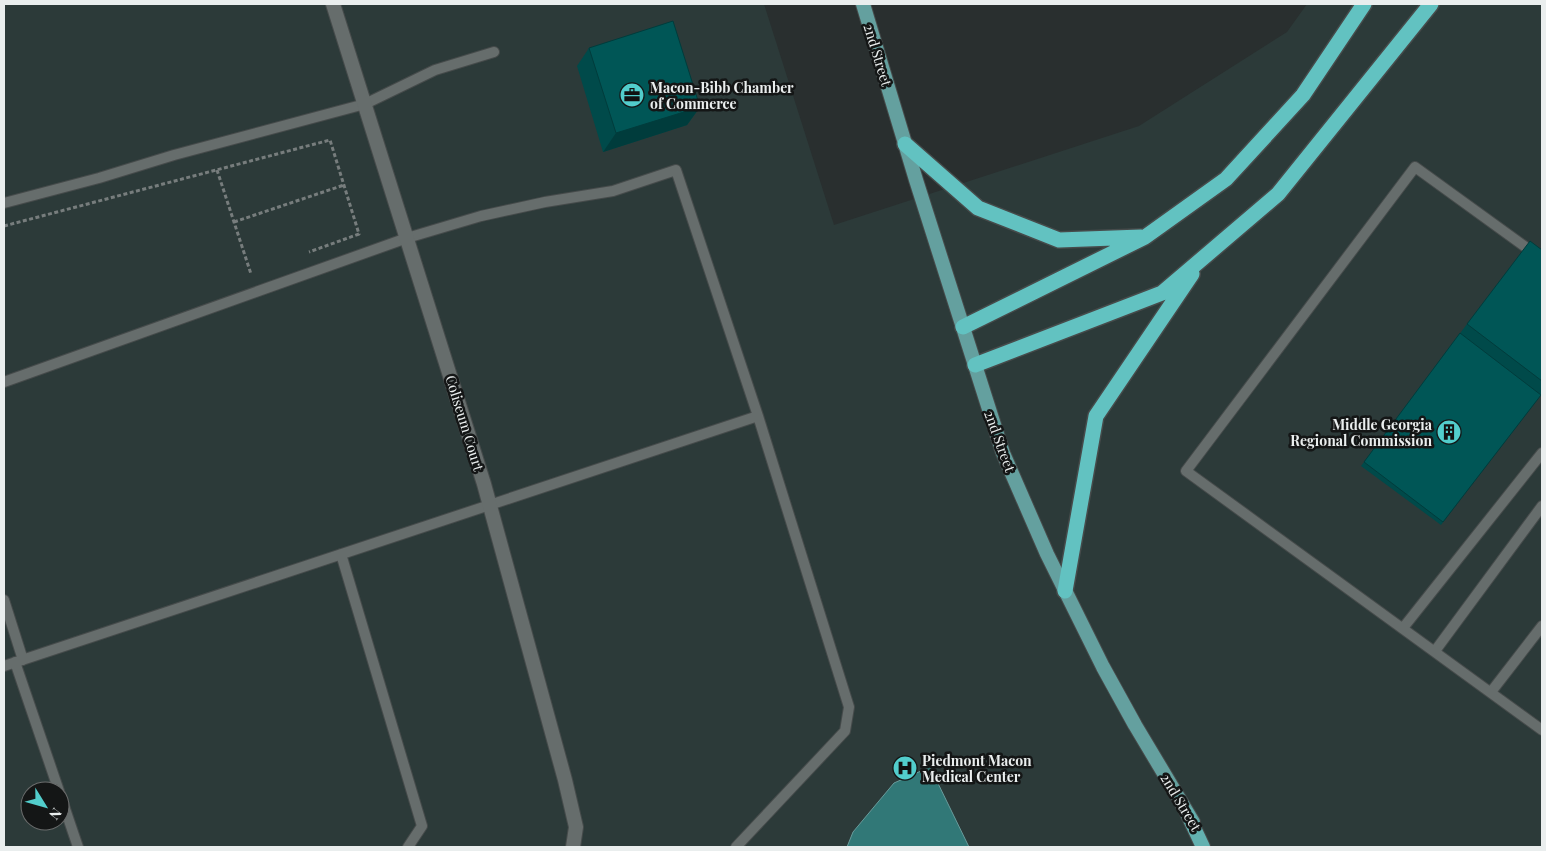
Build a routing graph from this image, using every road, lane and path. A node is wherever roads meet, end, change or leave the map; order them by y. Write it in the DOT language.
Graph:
graph roads {
  1 [pos="333,4"];
  2 [pos="863,4"];
  3 [pos="1364,4"];
  4 [pos="1430,4"];
  5 [pos="494,52"];
  6 [pos="365,104"];
  7 [pos="905,144"];
  8 [pos="217,170"];
  9 [pos="344,185"];
  10 [pos="4,203"];
  11 [pos="234,222"];
  12 [pos="4,226"];
  13 [pos="1145,237"];
  14 [pos="407,238"];
  15 [pos="305,254"];
  16 [pos="1202,259"];
  17 [pos="1542,259"];
  18 [pos="260,271"];
  19 [pos="963,327"];
  20 [pos="975,365"];
  21 [pos="4,382"];
  22 [pos="758,416"];
  23 [pos="1542,453"];
  24 [pos="490,505"];
  25 [pos="1542,506"];
  26 [pos="341,554"];
  27 [pos="1065,591"];
  28 [pos="4,600"];
  29 [pos="1542,626"];
  30 [pos="1403,628"];
  31 [pos="1435,652"];
  32 [pos="19,661"];
  33 [pos="4,666"];
  34 [pos="1490,692"];
  35 [pos="1542,729"];
  36 [pos="57,781"];
  37 [pos="1187,813"];
  38 [pos="70,823"];
  39 [pos="78,847"];
  40 [pos="408,847"];
  41 [pos="573,847"];
  42 [pos="736,847"];
  43 [pos="1203,847"];
  44 [pos="1209,847"];
  1 -- 6 [label="street, Coliseum Court"];
  2 -- 7 [label="main road, 2nd Street"];
  3 -- 13 [label="highway"];
  4 -- 16 [label="highway"];
  5 -- 6 [label="lane"];
  6 -- 10 [label="lane"];
  6 -- 14 [label="street, Coliseum Court"];
  7 -- 13 [label="highway"];
  7 -- 19 [label="main road, 2nd Street"];
  8 -- 9 [label="path"];
  8 -- 11 [label="path"];
  8 -- 12 [label="path"];
  9 -- 11 [label="path"];
  9 -- 15 [label="path"];
  11 -- 18 [label="path"];
  13 -- 19 [label="highway"];
  14 -- 21 [label="lane"];
  14 -- 22 [label="lane"];
  14 -- 24 [label="street, Coliseum Court"];
  16 -- 20 [label="highway"];
  16 -- 27 [label="highway"];
  17 -- 30 [label="lane"];
  19 -- 20 [label="main road, 2nd Street"];
  20 -- 27 [label="main road, 2nd Street"];
  22 -- 24 [label="lane"];
  22 -- 42 [label="lane"];
  23 -- 30 [label="lane"];
  24 -- 26 [label="lane"];
  24 -- 41 [label="street, Coliseum Court"];
  25 -- 31 [label="lane"];
  26 -- 32 [label="lane"];
  26 -- 40 [label="lane"];
  27 -- 37 [label="main road, 2nd Street"];
  28 -- 32 [label="lane"];
  29 -- 34 [label="lane"];
  30 -- 31 [label="lane"];
  31 -- 34 [label="lane"];
  32 -- 33 [label="lane"];
  32 -- 36 [label="lane"];
  34 -- 35 [label="lane"];
  37 -- 43 [label="highway"];
  37 -- 44 [label="main road, 2nd Street"];
  38 -- 39 [label="lane"];
}
